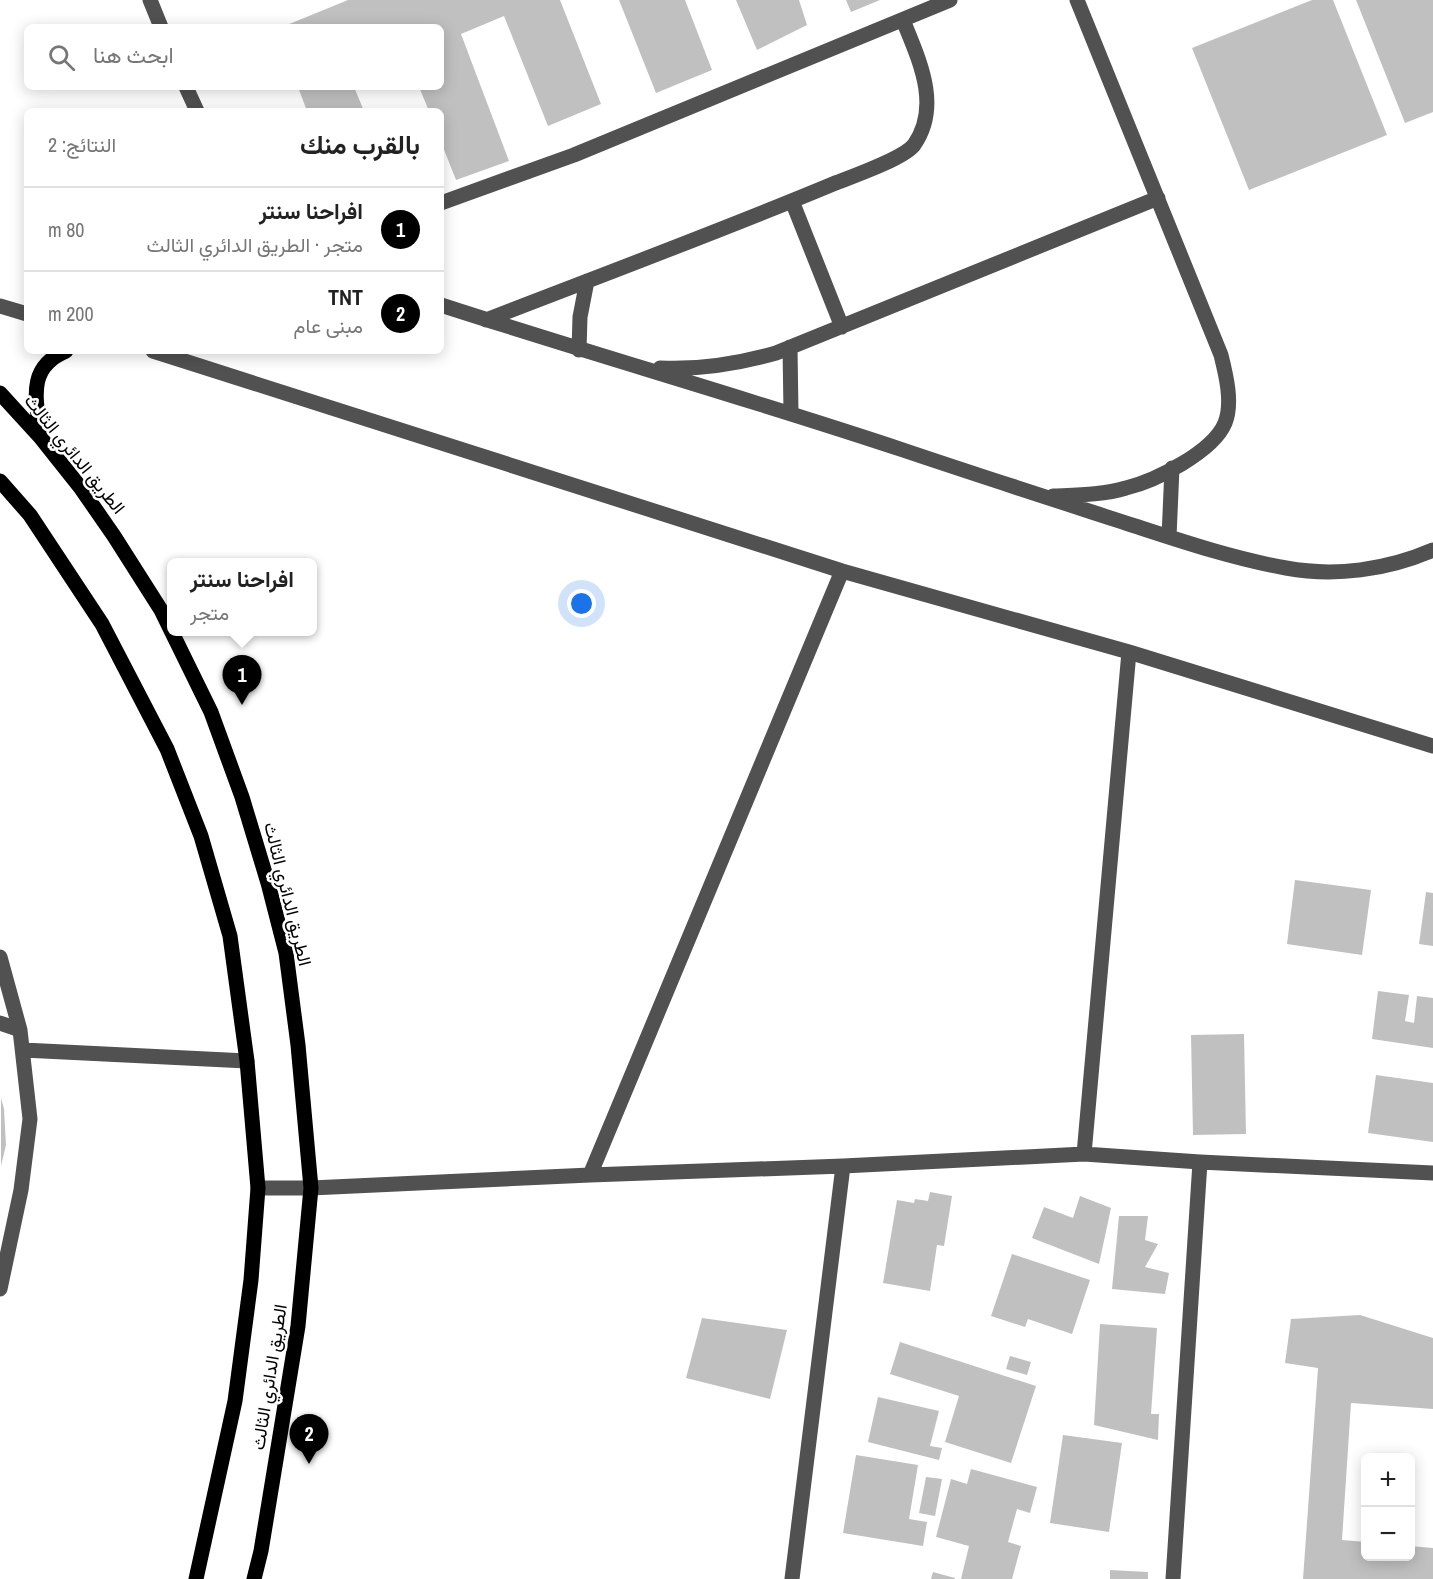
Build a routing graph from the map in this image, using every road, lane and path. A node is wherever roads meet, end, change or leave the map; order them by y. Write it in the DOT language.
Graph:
graph roads {
  1 [pos="150,0"];
  2 [pos="950,0"];
  3 [pos="1077,0"];
  4 [pos="903,20"];
  5 [pos="160,24"];
  6 [pos="187,90"];
  7 [pos="196,108"];
  8 [pos="1158,198"];
  9 [pos="792,201"];
  10 [pos="444,202"];
  11 [pos="587,281"];
  12 [pos="0,306"];
  13 [pos="444,306"];
  14 [pos="24,313"];
  15 [pos="486,320"];
  16 [pos="842,327"];
  17 [pos="790,347"];
  18 [pos="579,350"];
  19 [pos="60,354"];
  20 [pos="162,354"];
  21 [pos="636,367"];
  22 [pos="0,393"];
  23 [pos="791,413"];
  24 [pos="41,438"];
  25 [pos="1172,468"];
  26 [pos="0,481"];
  27 [pos="1041,496"];
  28 [pos="1170,537"];
  29 [pos="1433,550"];
  30 [pos="842,571"];
  31 [pos="167,622"];
  32 [pos="174,636"];
  33 [pos="1129,652"];
  34 [pos="1433,746"];
  35 [pos="0,957"];
  36 [pos="0,1023"];
  37 [pos="20,1029"];
  38 [pos="23,1050"];
  39 [pos="248,1061"];
  40 [pos="1084,1154"];
  41 [pos="1200,1162"];
  42 [pos="843,1166"];
  43 [pos="1433,1173"];
  44 [pos="590,1175"];
  45 [pos="258,1188"];
  46 [pos="311,1188"];
  47 [pos="0,1289"];
  48 [pos="196,1579"];
  49 [pos="254,1579"];
  50 [pos="792,1579"];
  51 [pos="1173,1579"];
  1 -- 5 [label="street"];
  2 -- 4 [label="street"];
  3 -- 8 [label="street"];
  4 -- 9 [label="street"];
  4 -- 10 [label="street"];
  6 -- 7 [label="street"];
  8 -- 16 [label="street"];
  8 -- 25 [label="street"];
  9 -- 11 [label="street"];
  9 -- 16 [label="street"];
  11 -- 15 [label="street"];
  11 -- 18 [label="street"];
  12 -- 14 [label="street"];
  13 -- 15 [label="street"];
  15 -- 18 [label="street"];
  16 -- 17 [label="street"];
  17 -- 21 [label="street"];
  17 -- 23 [label="street"];
  18 -- 21 [label="street"];
  19 -- 24 [label="main road"];
  20 -- 30 [label="street"];
  21 -- 23 [label="street"];
  22 -- 24 [label="main road, الطريق الدائري الثالث"];
  23 -- 27 [label="street"];
  24 -- 31 [label="main road, الطريق الدائري الثالث"];
  25 -- 27 [label="street"];
  25 -- 28 [label="street"];
  26 -- 39 [label="main road, الطريق الدائري الثالث"];
  27 -- 28 [label="street"];
  28 -- 29 [label="street"];
  30 -- 33 [label="street"];
  30 -- 44 [label="street"];
  32 -- 46 [label="main road, الطريق الدائري الثالث"];
  33 -- 34 [label="street"];
  33 -- 40 [label="street"];
  35 -- 37 [label="street"];
  36 -- 37 [label="street"];
  37 -- 38 [label="street"];
  38 -- 39 [label="street"];
  38 -- 47 [label="street"];
  39 -- 45 [label="main road, الطريق الدائري الثالث"];
  40 -- 41 [label="street"];
  40 -- 42 [label="street"];
  41 -- 43 [label="street"];
  41 -- 51 [label="street"];
  42 -- 44 [label="street"];
  42 -- 50 [label="street"];
  44 -- 46 [label="street"];
  45 -- 46 [label="street"];
  45 -- 48 [label="main road, الطريق الدائري الثالث"];
  46 -- 49 [label="main road, الطريق الدائري الثالث"];
}
